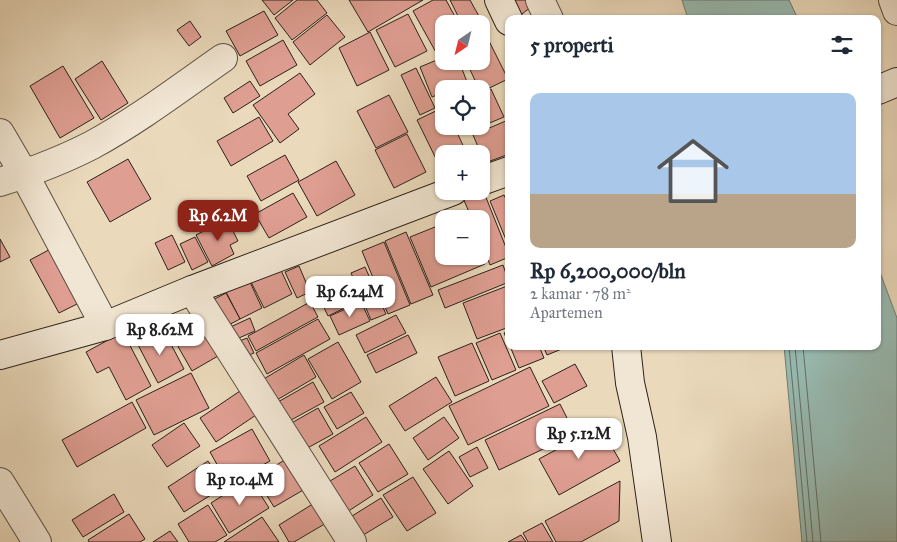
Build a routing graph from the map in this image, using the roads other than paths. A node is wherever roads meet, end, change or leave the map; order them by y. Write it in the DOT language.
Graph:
graph roads {
  1 [pos="499,0"];
  2 [pos="540,0"];
  3 [pos="893,0"];
  4 [pos="897,11"];
  5 [pos="506,15"];
  6 [pos="547,15"];
  7 [pos="222,58"];
  8 [pos="0,133"];
  9 [pos="505,172"];
  10 [pos="12,178"];
  11 [pos="490,178"];
  12 [pos="435,198"];
  13 [pos="192,290"];
  14 [pos="105,326"];
  15 [pos="610,350"];
  16 [pos="626,350"];
  17 [pos="0,355"];
  18 [pos="630,383"];
  19 [pos="0,482"];
  20 [pos="37,542"];
  21 [pos="352,542"];
  22 [pos="657,542"];
  1 -- 5 [label="street"];
  2 -- 6 [label="street"];
  3 -- 4 [label="street"];
  7 -- 10 [label="street"];
  8 -- 10 [label="street"];
  9 -- 11 [label="street"];
  10 -- 14 [label="street"];
  12 -- 13 [label="street"];
  13 -- 14 [label="street"];
  13 -- 21 [label="street"];
  14 -- 17 [label="street"];
  15 -- 18 [label="street"];
  16 -- 18 [label="street"];
  18 -- 22 [label="street"];
  19 -- 20 [label="street"];
}
